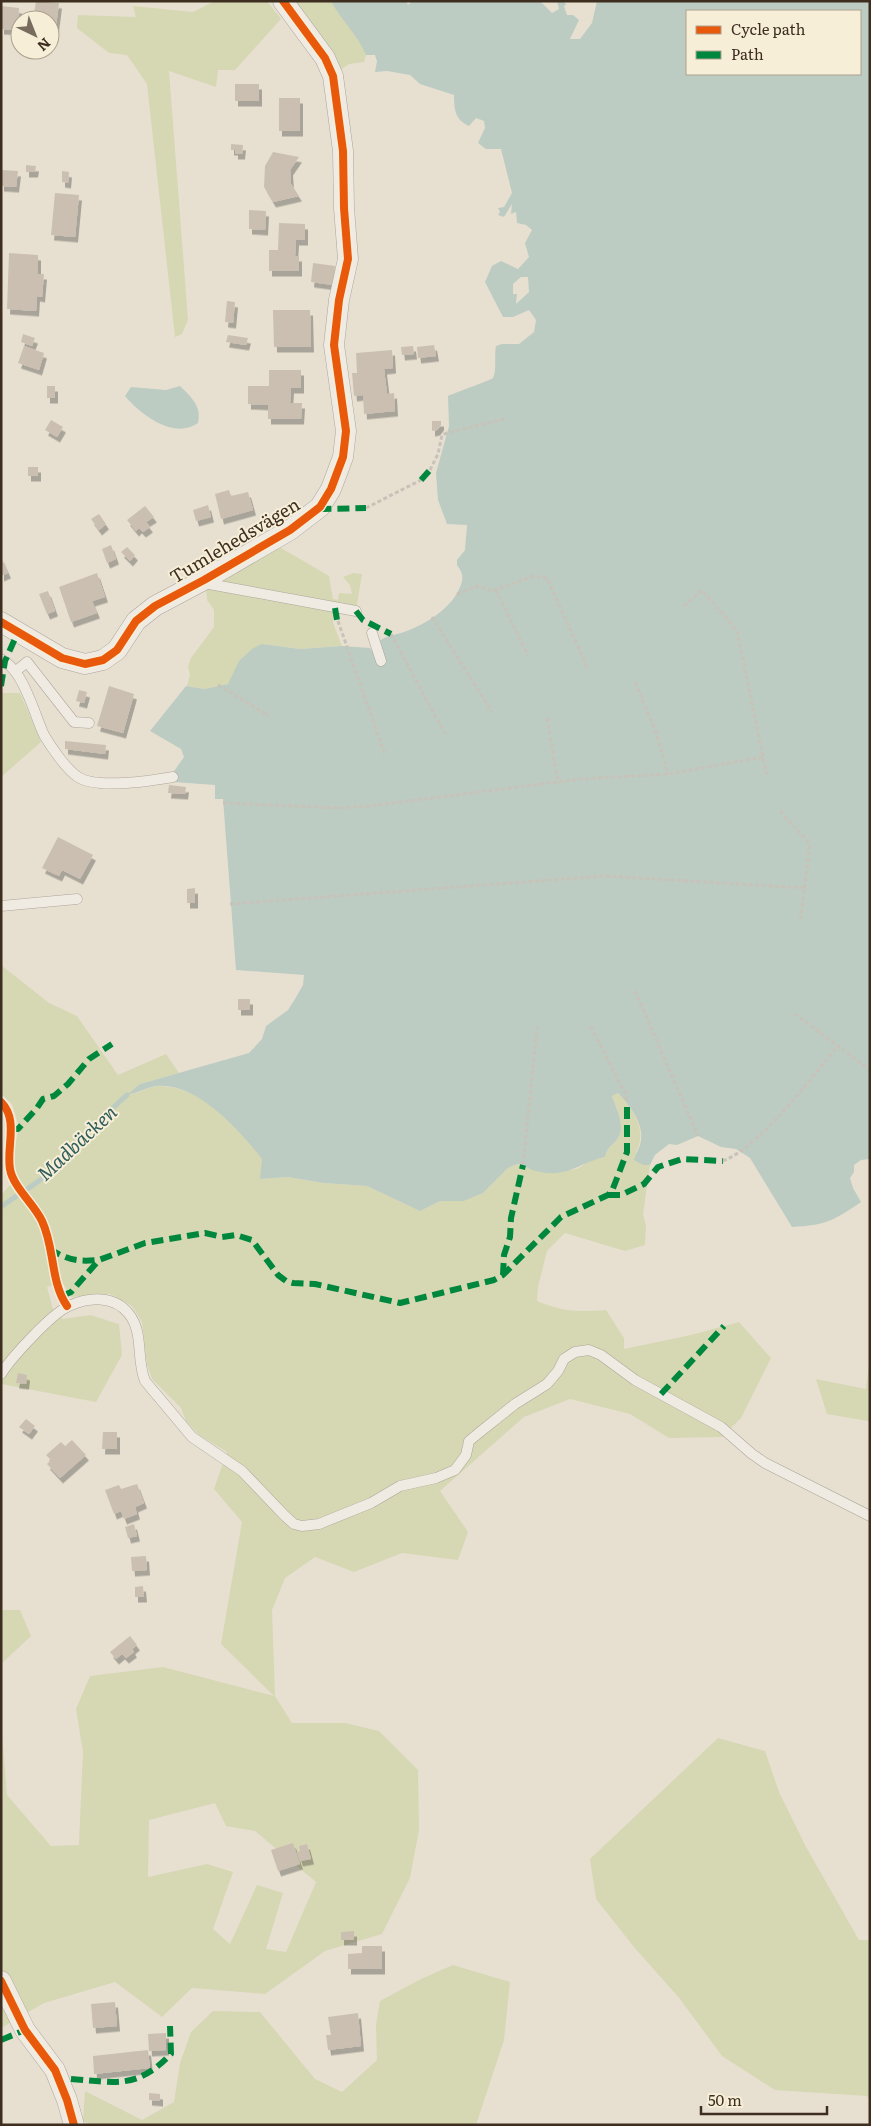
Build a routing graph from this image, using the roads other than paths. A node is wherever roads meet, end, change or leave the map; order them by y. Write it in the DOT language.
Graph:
graph roads {
  1 [pos="283,1"];
  2 [pos="204,580"];
  3 [pos="356,612"];
  4 [pos="1,622"];
  5 [pos="372,633"];
  6 [pos="1,659"];
  7 [pos="381,661"];
  8 [pos="16,671"];
  9 [pos="89,723"];
  10 [pos="172,777"];
  11 [pos="77,899"];
  12 [pos="1,906"];
  13 [pos="1,1374"];
  14 [pos="870,1516"];
  15 [pos="1,1982"];
  16 [pos="74,2125"];
  1 -- 2 [label="street, Tumlehedsvägen"];
  2 -- 3 [label="lane"];
  2 -- 4 [label="street, Tumlehedsvägen"];
  5 -- 7 [label="lane"];
  6 -- 8 [label="lane"];
  8 -- 9 [label="lane"];
  8 -- 10 [label="lane"];
  11 -- 12 [label="lane"];
  13 -- 14 [label="lane"];
  15 -- 16 [label="street"];
}
